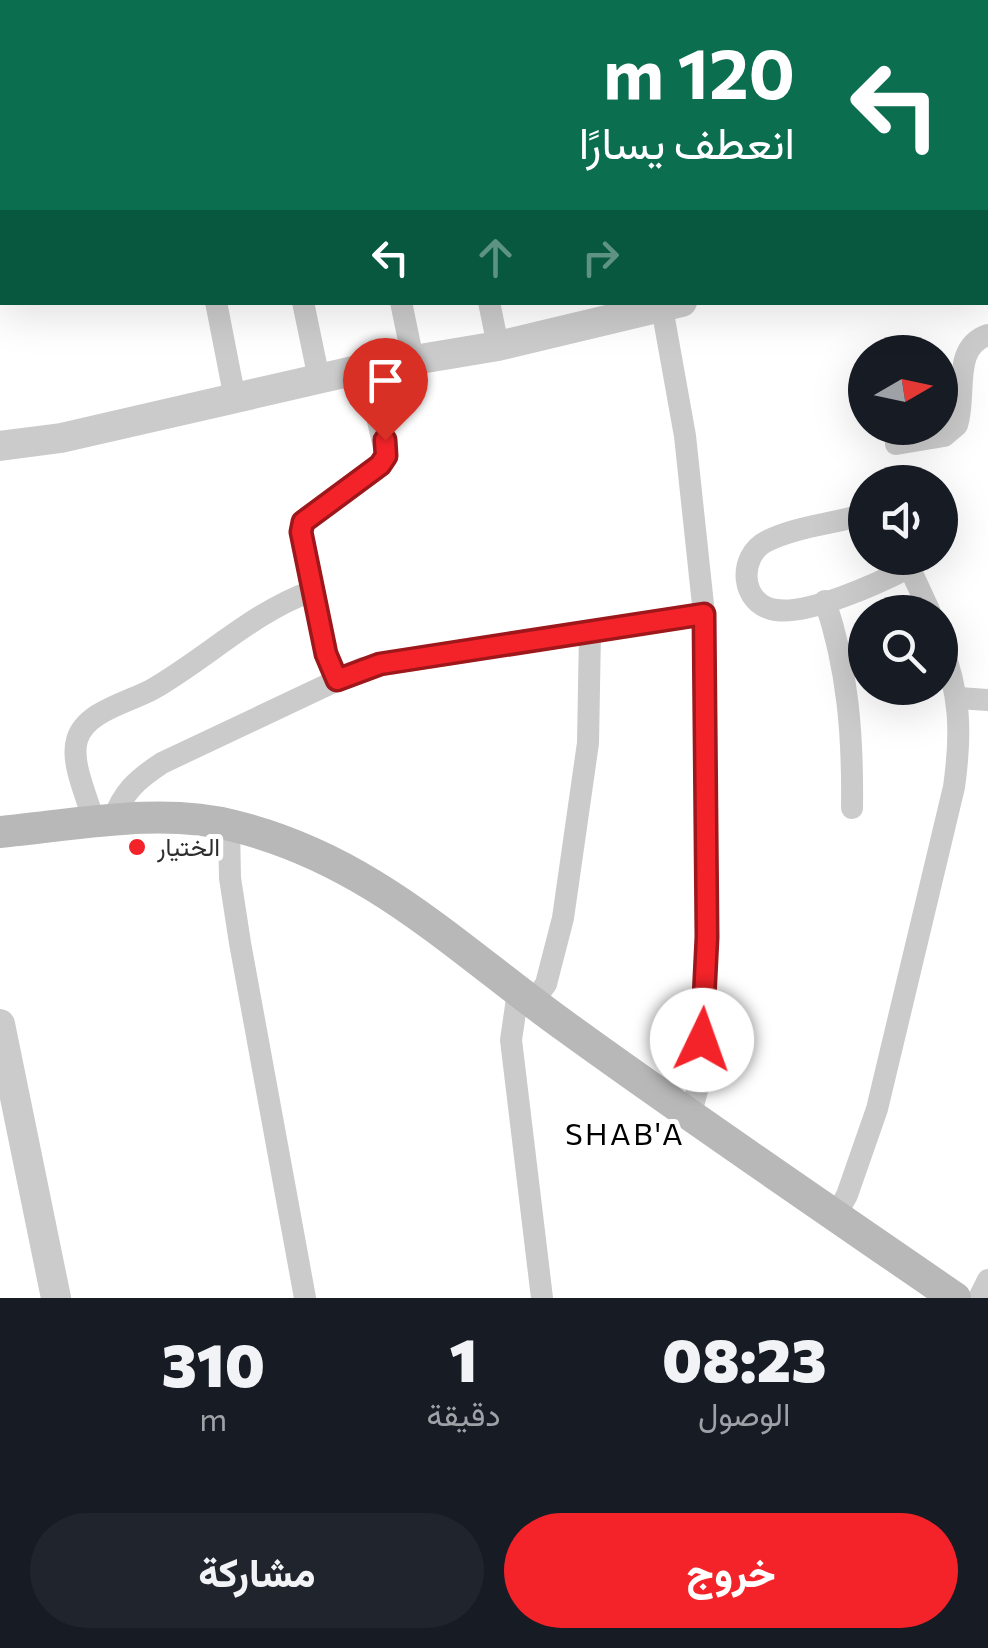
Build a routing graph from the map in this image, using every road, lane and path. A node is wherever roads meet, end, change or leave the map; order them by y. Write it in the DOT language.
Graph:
graph roads {
  1 [pos="217,305"];
  2 [pos="304,305"];
  3 [pos="403,305"];
  4 [pos="490,305"];
  5 [pos="664,305"];
  6 [pos="668,305"];
  7 [pos="988,335"];
  8 [pos="498,346"];
  9 [pos="413,360"];
  10 [pos="366,368"];
  11 [pos="319,379"];
  12 [pos="235,398"];
  13 [pos="958,426"];
  14 [pos="0,446"];
  15 [pos="848,519"];
  16 [pos="879,575"];
  17 [pos="746,581"];
  18 [pos="702,584"];
  19 [pos="312,591"];
  20 [pos="825,601"];
  21 [pos="704,614"];
  22 [pos="590,632"];
  23 [pos="337,680"];
  24 [pos="958,698"];
  25 [pos="988,700"];
  26 [pos="852,808"];
  27 [pos="103,822"];
  28 [pos="229,824"];
  29 [pos="0,832"];
  30 [pos="525,998"];
  31 [pos="0,1024"];
  32 [pos="8,1110"];
  33 [pos="690,1116"];
  34 [pos="836,1215"];
  35 [pos="988,1280"];
  36 [pos="56,1298"];
  37 [pos="305,1298"];
  38 [pos="542,1298"];
  39 [pos="956,1298"];
  40 [pos="979,1298"];
  1 -- 12 [label="street"];
  2 -- 11 [label="street"];
  3 -- 9 [label="street"];
  4 -- 8 [label="street"];
  5 -- 8 [label="street"];
  6 -- 18 [label="street"];
  7 -- 13 [label="street"];
  8 -- 9 [label="street"];
  9 -- 10 [label="street"];
  10 -- 11 [label="street"];
  10 -- 19 [label="street"];
  11 -- 12 [label="street"];
  12 -- 14 [label="street"];
  15 -- 17 [label="street"];
  16 -- 20 [label="street"];
  17 -- 18 [label="street"];
  17 -- 20 [label="street"];
  18 -- 21 [label="street"];
  19 -- 23 [label="street"];
  19 -- 27 [label="street"];
  20 -- 26 [label="street"];
  21 -- 22 [label="street"];
  21 -- 33 [label="street"];
  22 -- 23 [label="street"];
  22 -- 30 [label="street"];
  23 -- 27 [label="street"];
  24 -- 25 [label="street"];
  24 -- 34 [label="street"];
  27 -- 28 [label="main road"];
  27 -- 29 [label="main road"];
  28 -- 30 [label="main road"];
  28 -- 37 [label="street"];
  30 -- 33 [label="main road"];
  30 -- 38 [label="street"];
  31 -- 32 [label="street"];
  32 -- 36 [label="street"];
  33 -- 34 [label="main road"];
  34 -- 39 [label="main road"];
  35 -- 40 [label="street"];
}
